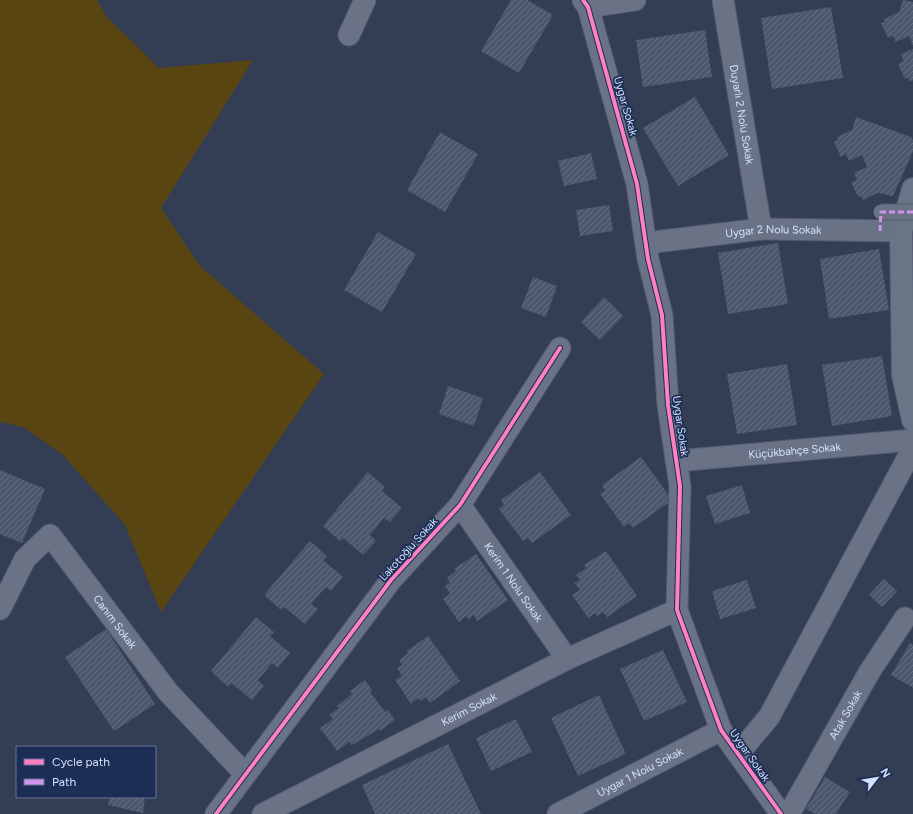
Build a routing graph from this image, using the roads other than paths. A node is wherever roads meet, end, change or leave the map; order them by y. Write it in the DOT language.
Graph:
graph roads {
  1 [pos="365,0"];
  2 [pos="635,0"];
  3 [pos="723,0"];
  4 [pos="585,4"];
  5 [pos="349,35"];
  6 [pos="913,189"];
  7 [pos="881,212"];
  8 [pos="913,212"];
  9 [pos="761,228"];
  10 [pos="901,231"];
  11 [pos="646,243"];
  12 [pos="560,348"];
  13 [pos="913,420"];
  14 [pos="913,440"];
  15 [pos="913,448"];
  16 [pos="676,461"];
  17 [pos="460,505"];
  18 [pos="0,609"];
  19 [pos="677,610"];
  20 [pos="905,618"];
  21 [pos="567,659"];
  22 [pos="721,730"];
  23 [pos="738,754"];
  24 [pos="245,774"];
  25 [pos="216,814"];
  26 [pos="263,814"];
  27 [pos="558,814"];
  28 [pos="781,814"];
  29 [pos="789,814"];
  1 -- 5 [label="street"];
  2 -- 4 [label="street"];
  3 -- 9 [label="street, Duyarlı 2 Nolu Sokak"];
  4 -- 11 [label="street, Uygar Sokak"];
  6 -- 10 [label="main road"];
  7 -- 8 [label="street, bridge"];
  9 -- 10 [label="street, Uygar 2 Nolu Sokak"];
  9 -- 11 [label="street, Uygar 2 Nolu Sokak"];
  10 -- 13 [label="main road"];
  11 -- 16 [label="street, Uygar Sokak"];
  12 -- 17 [label="street, Lakotoğlu Sokak"];
  14 -- 16 [label="street, Küçükbahçe Sokak"];
  15 -- 23 [label="street"];
  16 -- 19 [label="street, Uygar Sokak"];
  17 -- 21 [label="street, Kerim 1 Nolu Sokak"];
  17 -- 24 [label="street, Lakotoğlu Sokak"];
  18 -- 24 [label="street, Canım Sokak"];
  19 -- 21 [label="street, Kerim Sokak"];
  19 -- 22 [label="street, Uygar Sokak"];
  20 -- 29 [label="street, Atak Sokak"];
  21 -- 26 [label="street, Kerim Sokak"];
  22 -- 23 [label="street, Uygar Sokak"];
  22 -- 27 [label="street, Uygar 1 Nolu Sokak"];
  23 -- 28 [label="street, Uygar Sokak"];
  24 -- 25 [label="street, Lakotoğlu Sokak"];
}
